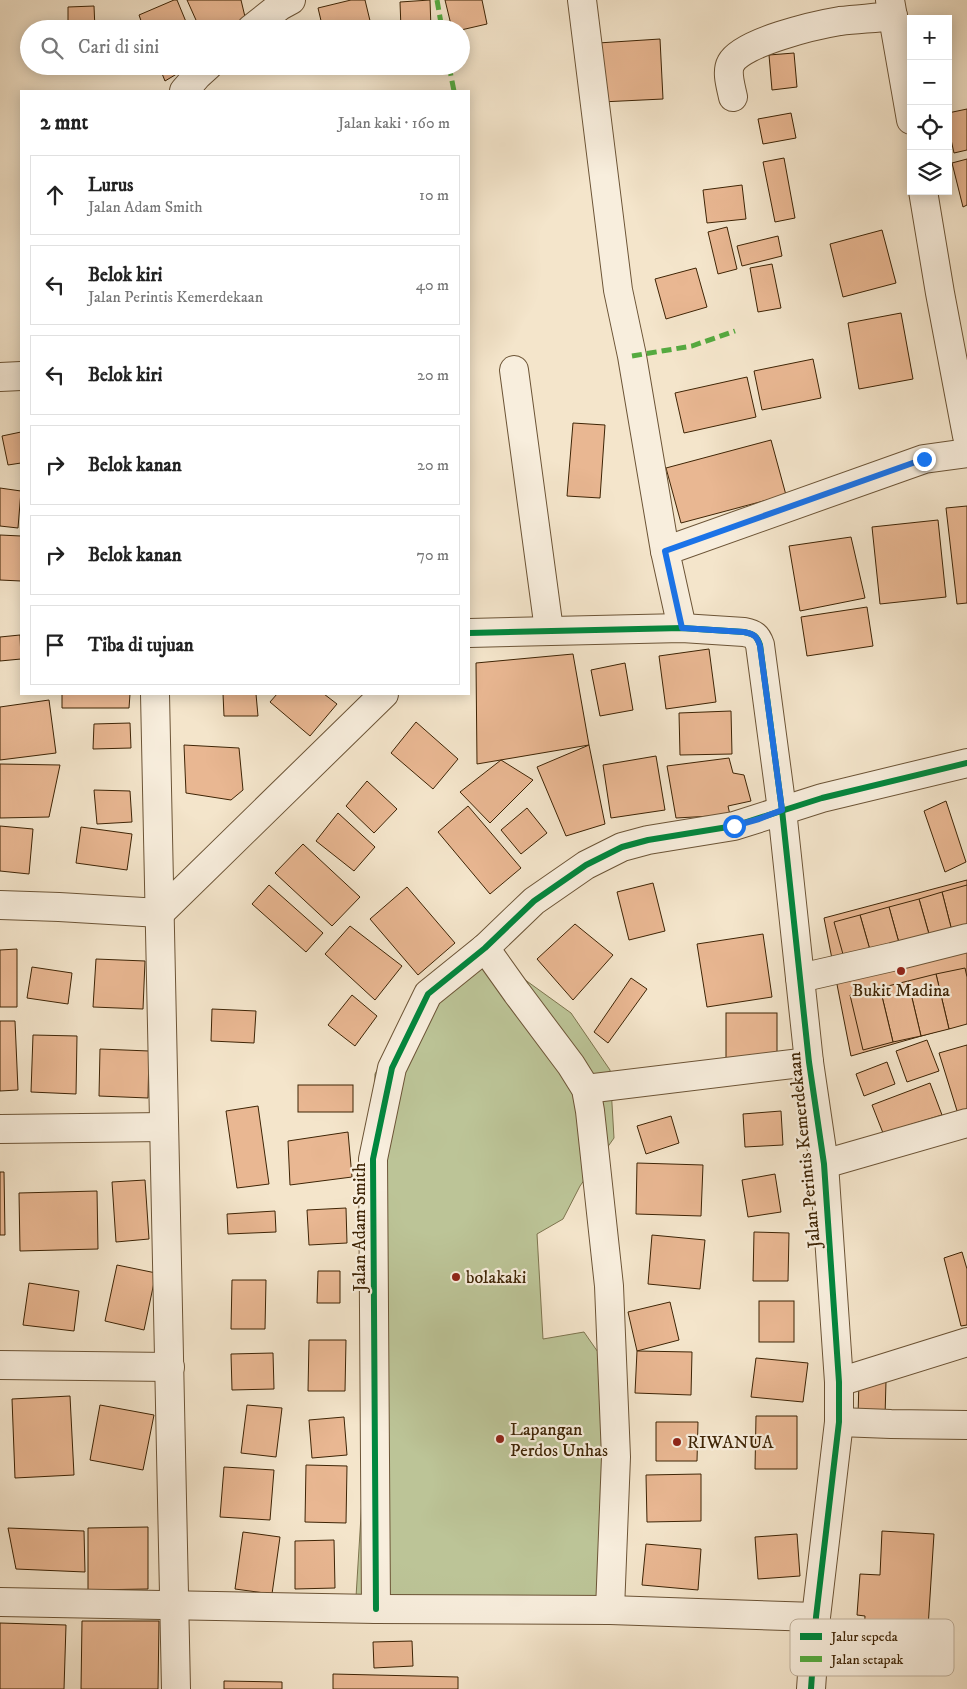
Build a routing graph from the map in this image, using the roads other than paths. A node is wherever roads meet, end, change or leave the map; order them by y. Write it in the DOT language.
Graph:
graph roads {
  1 [pos="291,0"];
  2 [pos="582,0"];
  3 [pos="892,8"];
  4 [pos="262,20"];
  5 [pos="199,75"];
  6 [pos="185,90"];
  7 [pos="733,97"];
  8 [pos="908,105"];
  9 [pos="924,195"];
  10 [pos="514,370"];
  11 [pos="20,376"];
  12 [pos="0,377"];
  13 [pos="967,436"];
  14 [pos="967,453"];
  15 [pos="665,551"];
  16 [pos="682,628"];
  17 [pos="549,630"];
  18 [pos="470,633"];
  19 [pos="155,695"];
  20 [pos="383,695"];
  21 [pos="967,763"];
  22 [pos="782,810"];
  23 [pos="0,905"];
  24 [pos="160,913"];
  25 [pos="967,938"];
  26 [pos="485,948"];
  27 [pos="800,978"];
  28 [pos="809,1062"];
  29 [pos="586,1089"];
  30 [pos="967,1123"];
  31 [pos="164,1127"];
  32 [pos="0,1129"];
  33 [pos="824,1164"];
  34 [pos="967,1342"];
  35 [pos="0,1365"];
  36 [pos="170,1367"];
  37 [pos="839,1382"];
  38 [pos="839,1422"];
  39 [pos="967,1425"];
  40 [pos="0,1602"];
  41 [pos="174,1605"];
  42 [pos="376,1609"];
  43 [pos="610,1610"];
  44 [pos="816,1617"];
  45 [pos="812,1676"];
  46 [pos="176,1689"];
  47 [pos="811,1689"];
  1 -- 4 [label="street"];
  2 -- 15 [label="street"];
  3 -- 7 [label="street"];
  3 -- 8 [label="street"];
  5 -- 6 [label="street"];
  9 -- 13 [label="street"];
  10 -- 17 [label="street"];
  11 -- 12 [label="street"];
  14 -- 15 [label="street"];
  15 -- 16 [label="street"];
  16 -- 17 [label="street"];
  16 -- 22 [label="street, Jalan Perintis Kemerdekaan"];
  17 -- 18 [label="street"];
  19 -- 24 [label="street"];
  20 -- 24 [label="street"];
  21 -- 22 [label="street, Jalan Adam Smith"];
  22 -- 26 [label="street, Jalan Adam Smith"];
  22 -- 27 [label="street, Jalan Perintis Kemerdekaan"];
  23 -- 24 [label="street"];
  24 -- 31 [label="street"];
  25 -- 27 [label="street"];
  26 -- 29 [label="street"];
  26 -- 42 [label="street, Jalan Adam Smith"];
  27 -- 28 [label="street, Jalan Perintis Kemerdekaan"];
  28 -- 29 [label="street"];
  28 -- 33 [label="street, Jalan Perintis Kemerdekaan"];
  29 -- 43 [label="street"];
  30 -- 33 [label="street"];
  31 -- 32 [label="street"];
  31 -- 36 [label="street"];
  33 -- 37 [label="street, Jalan Perintis Kemerdekaan"];
  34 -- 37 [label="street"];
  35 -- 36 [label="street"];
  36 -- 41 [label="street"];
  37 -- 38 [label="street, Jalan Perintis Kemerdekaan"];
  38 -- 39 [label="street"];
  38 -- 44 [label="street, Jalan Perintis Kemerdekaan"];
  40 -- 41 [label="street"];
  41 -- 42 [label="street"];
  41 -- 46 [label="street"];
  42 -- 43 [label="street"];
  43 -- 44 [label="street"];
  45 -- 47 [label="street, Jalan Perintis Kemerdekaan"];
}
